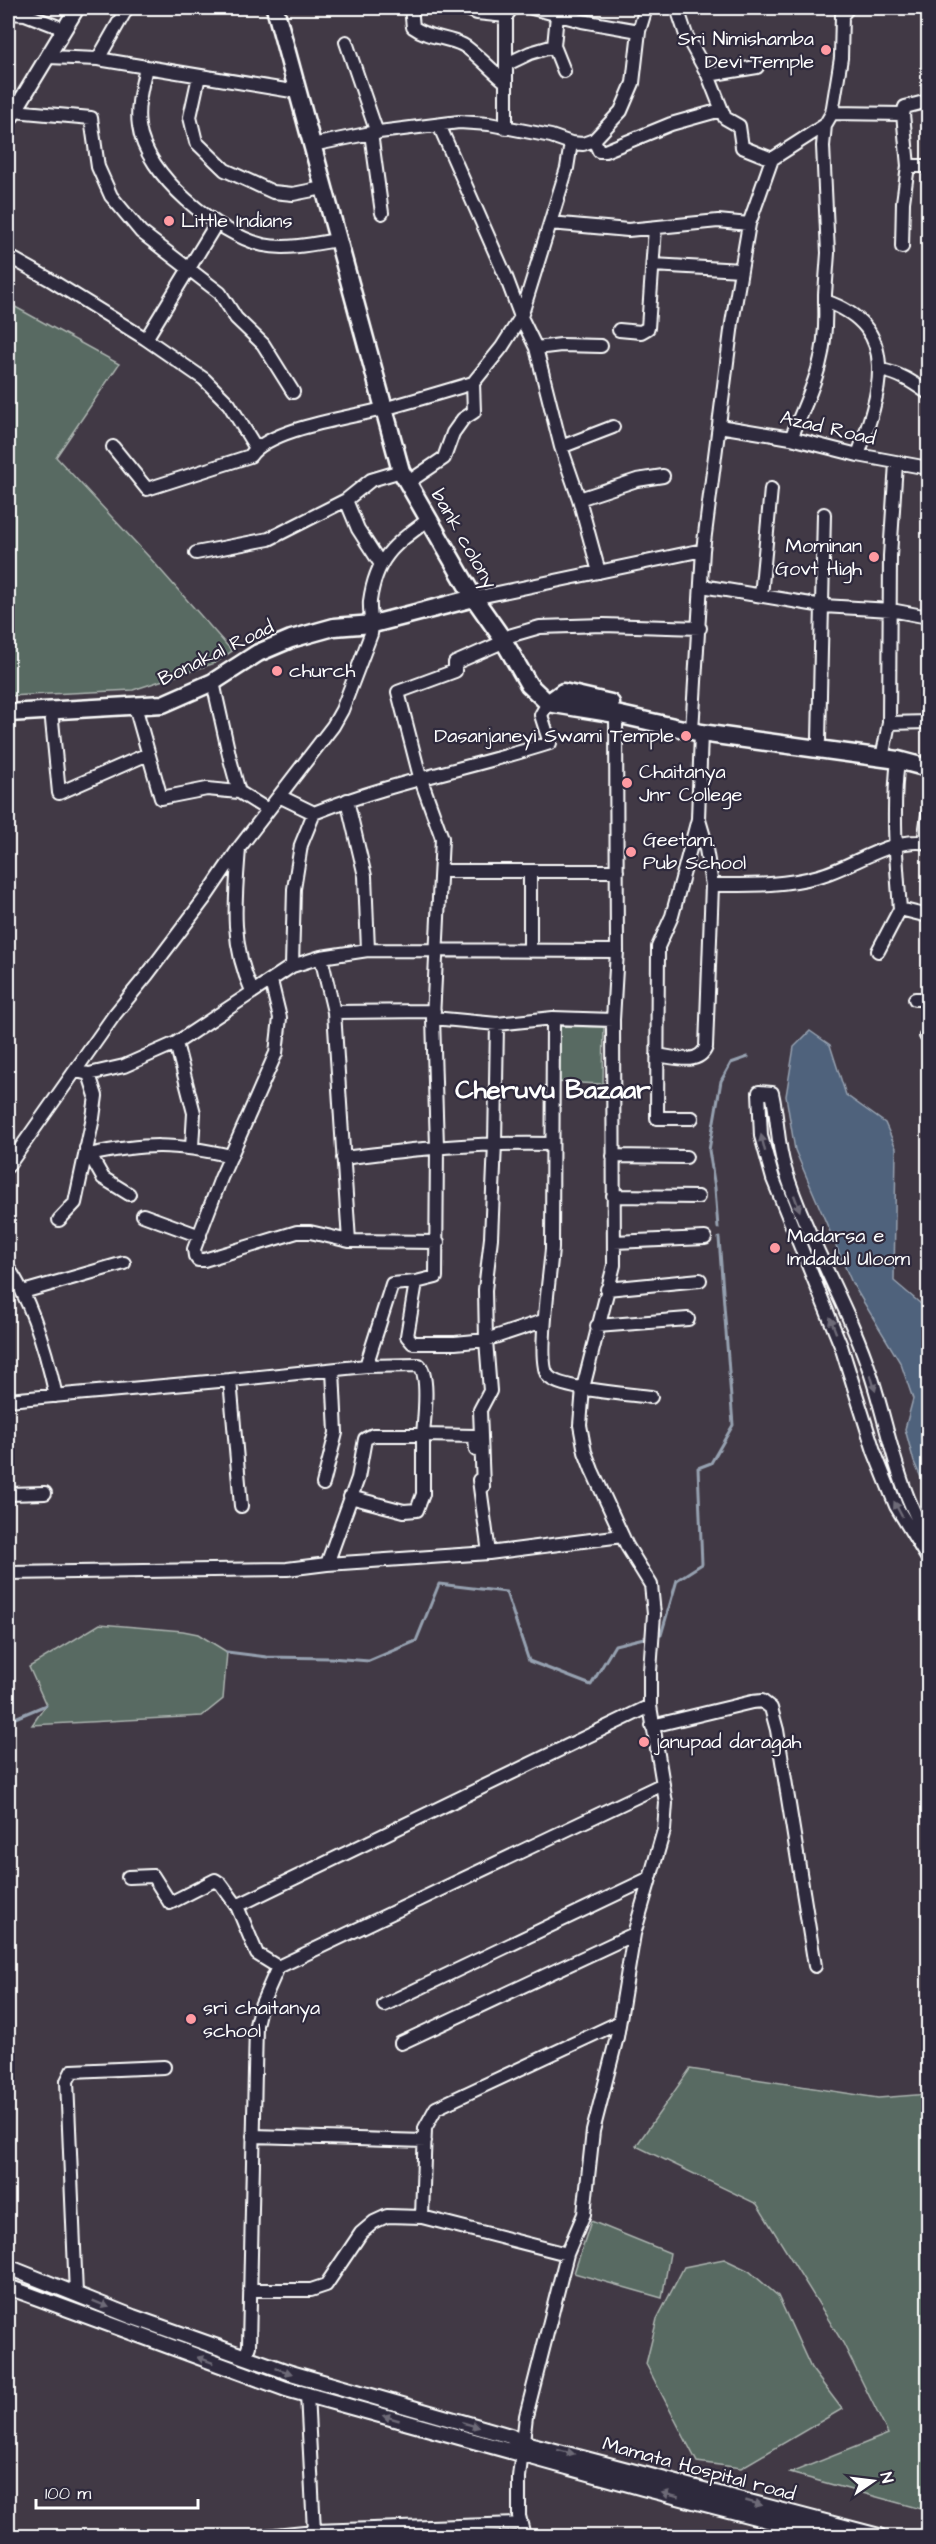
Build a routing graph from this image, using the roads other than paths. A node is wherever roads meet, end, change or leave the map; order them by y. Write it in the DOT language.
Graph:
graph roads {
  1 [pos="77,8"];
  2 [pos="127,8"];
  3 [pos="275,8"];
  4 [pos="280,8"];
  5 [pos="411,8"];
  6 [pos="465,8"];
  7 [pos="532,8"];
  8 [pos="646,8"];
  9 [pos="677,8"];
  10 [pos="843,10"];
  11 [pos="10,12"];
  12 [pos="509,12"];
  13 [pos="556,15"];
  14 [pos="64,29"];
  15 [pos="639,31"];
  16 [pos="346,42"];
  17 [pos="554,46"];
  18 [pos="48,57"];
  19 [pos="98,59"];
  20 [pos="507,64"];
  21 [pos="146,67"];
  22 [pos="756,67"];
  23 [pos="564,71"];
  24 [pos="708,75"];
  25 [pos="199,76"];
  26 [pos="506,82"];
  27 [pos="298,92"];
  28 [pos="928,101"];
  29 [pos="722,110"];
  30 [pos="832,113"];
  31 [pos="903,114"];
  32 [pos="11,116"];
  33 [pos="439,125"];
  34 [pos="825,125"];
  35 [pos="506,128"];
  36 [pos="374,133"];
  37 [pos="594,140"];
  38 [pos="572,143"];
  39 [pos="312,145"];
  40 [pos="772,159"];
  41 [pos="908,166"];
  42 [pos="928,166"];
  43 [pos="323,188"];
  44 [pos="382,213"];
  45 [pos="550,223"];
  46 [pos="216,224"];
  47 [pos="749,224"];
  48 [pos="656,228"];
  49 [pos="337,240"];
  50 [pos="902,247"];
  51 [pos="8,256"];
  52 [pos="653,265"];
  53 [pos="189,269"];
  54 [pos="741,270"];
  55 [pos="825,300"];
  56 [pos="521,317"];
  57 [pos="619,330"];
  58 [pos="146,339"];
  59 [pos="601,346"];
  60 [pos="536,348"];
  61 [pos="881,370"];
  62 [pos="473,383"];
  63 [pos="293,392"];
  64 [pos="928,393"];
  65 [pos="383,409"];
  66 [pos="719,426"];
  67 [pos="613,427"];
  68 [pos="791,438"];
  69 [pos="113,447"];
  70 [pos="561,447"];
  71 [pos="256,448"];
  72 [pos="858,455"];
  73 [pos="896,463"];
  74 [pos="928,468"];
  75 [pos="663,476"];
  76 [pos="404,477"];
  77 [pos="771,489"];
  78 [pos="579,499"];
  79 [pos="346,500"];
  80 [pos="824,514"];
  81 [pos="428,520"];
  82 [pos="703,550"];
  83 [pos="196,553"];
  84 [pos="380,563"];
  85 [pos="599,572"];
  86 [pos="702,586"];
  87 [pos="761,596"];
  88 [pos="474,598"];
  89 [pos="823,606"];
  90 [pos="891,610"];
  91 [pos="928,617"];
  92 [pos="373,624"];
  93 [pos="700,628"];
  94 [pos="503,640"];
  95 [pos="213,682"];
  96 [pos="548,703"];
  97 [pos="135,706"];
  98 [pos="51,710"];
  99 [pos="8,713"];
  100 [pos="616,714"];
  101 [pos="928,722"];
  102 [pos="889,723"];
  103 [pos="696,729"];
  104 [pos="819,740"];
  105 [pos="148,754"];
  106 [pos="888,756"];
  107 [pos="928,758"];
  108 [pos="928,768"];
  109 [pos="420,777"];
  110 [pos="239,792"];
  111 [pos="279,796"];
  112 [pos="347,800"];
  113 [pos="268,810"];
  114 [pos="314,813"];
  115 [pos="928,814"];
  116 [pos="698,819"];
  117 [pos="926,843"];
  118 [pos="895,844"];
  119 [pos="239,848"];
  120 [pos="441,871"];
  121 [pos="530,871"];
  122 [pos="617,871"];
  123 [pos="712,885"];
  124 [pos="900,909"];
  125 [pos="928,916"];
  126 [pos="368,950"];
  127 [pos="436,951"];
  128 [pos="530,951"];
  129 [pos="616,951"];
  130 [pos="878,951"];
  131 [pos="321,957"];
  132 [pos="292,966"];
  133 [pos="271,981"];
  134 [pos="252,991"];
  135 [pos="915,999"];
  136 [pos="928,999"];
  137 [pos="334,1012"];
  138 [pos="433,1014"];
  139 [pos="553,1018"];
  140 [pos="613,1020"];
  141 [pos="497,1024"];
  142 [pos="176,1043"];
  143 [pos="657,1055"];
  144 [pos="76,1071"];
  145 [pos="90,1074"];
  146 [pos="692,1118"];
  147 [pos="495,1143"];
  148 [pos="552,1144"];
  149 [pos="437,1146"];
  150 [pos="192,1147"];
  151 [pos="87,1151"];
  152 [pos="231,1156"];
  153 [pos="613,1156"];
  154 [pos="686,1157"];
  155 [pos="343,1158"];
  156 [pos="8,1166"];
  157 [pos="129,1194"];
  158 [pos="613,1196"];
  159 [pos="698,1197"];
  160 [pos="143,1215"];
  161 [pos="59,1220"];
  162 [pos="200,1236"];
  163 [pos="705,1238"];
  164 [pos="349,1241"];
  165 [pos="438,1242"];
  166 [pos="614,1242"];
  167 [pos="124,1263"];
  168 [pos="8,1268"];
  169 [pos="700,1280"];
  170 [pos="416,1282"];
  171 [pos="607,1289"];
  172 [pos="22,1292"];
  173 [pos="688,1319"];
  174 [pos="543,1321"];
  175 [pos="597,1326"];
  176 [pos="486,1340"];
  177 [pos="366,1366"];
  178 [pos="333,1370"];
  179 [pos="230,1380"];
  180 [pos="583,1388"];
  181 [pos="56,1396"];
  182 [pos="651,1397"];
  183 [pos="8,1400"];
  184 [pos="423,1435"];
  185 [pos="323,1484"];
  186 [pos="483,1487"];
  187 [pos="45,1493"];
  188 [pos="8,1494"];
  189 [pos="350,1497"];
  190 [pos="241,1506"];
  191 [pos="622,1536"];
  192 [pos="928,1538"];
  193 [pos="489,1553"];
  194 [pos="928,1559"];
  195 [pos="327,1564"];
  196 [pos="8,1573"];
  197 [pos="650,1706"];
  198 [pos="652,1726"];
  199 [pos="663,1784"];
  200 [pos="128,1877"];
  201 [pos="650,1878"];
  202 [pos="237,1906"];
  203 [pos="634,1934"];
  204 [pos="815,1966"];
  205 [pos="279,1967"];
  206 [pos="384,2005"];
  207 [pos="618,2023"];
  208 [pos="401,2043"];
  209 [pos="164,2067"];
  210 [pos="253,2136"];
  211 [pos="425,2141"];
  212 [pos="422,2217"];
  213 [pos="567,2254"];
  214 [pos="8,2267"];
  215 [pos="8,2286"];
  216 [pos="250,2290"];
  217 [pos="76,2294"];
  218 [pos="245,2357"];
  219 [pos="307,2394"];
  220 [pos="515,2446"];
  221 [pos="520,2524"];
  222 [pos="807,2529"];
  223 [pos="314,2531"];
  224 [pos="440,2532"];
  225 [pos="265,2536"];
  226 [pos="524,2536"];
  227 [pos="829,2536"];
  228 [pos="879,2536"];
  1 -- 14 [label="street"];
  2 -- 19 [label="street"];
  3 -- 4 [label="street"];
  3 -- 27 [label="main road, bank colony"];
  5 -- 26 [label="street"];
  6 -- 12 [label="street"];
  7 -- 13 [label="street"];
  8 -- 15 [label="street"];
  9 -- 24 [label="street"];
  10 -- 30 [label="street"];
  11 -- 14 [label="street"];
  12 -- 20 [label="street"];
  13 -- 15 [label="street"];
  13 -- 17 [label="street"];
  14 -- 18 [label="street"];
  15 -- 37 [label="street"];
  16 -- 36 [label="street"];
  17 -- 20 [label="street"];
  17 -- 23 [label="street"];
  18 -- 19 [label="street"];
  18 -- 32 [label="street"];
  19 -- 21 [label="street"];
  20 -- 26 [label="street"];
  21 -- 25 [label="street"];
  21 -- 46 [label="street"];
  22 -- 24 [label="street"];
  24 -- 29 [label="street"];
  25 -- 27 [label="street"];
  25 -- 43 [label="street"];
  26 -- 35 [label="street"];
  27 -- 39 [label="main road, bank colony"];
  28 -- 31 [label="street"];
  29 -- 37 [label="street"];
  29 -- 40 [label="street"];
  30 -- 31 [label="street"];
  30 -- 34 [label="street"];
  31 -- 41 [label="street"];
  32 -- 53 [label="street"];
  33 -- 35 [label="street"];
  33 -- 36 [label="street"];
  33 -- 56 [label="street"];
  34 -- 40 [label="street"];
  34 -- 55 [label="street"];
  35 -- 38 [label="street"];
  36 -- 39 [label="street"];
  36 -- 44 [label="street"];
  37 -- 38 [label="street"];
  38 -- 45 [label="street"];
  39 -- 43 [label="main road, bank colony"];
  40 -- 47 [label="street"];
  41 -- 42 [label="street"];
  41 -- 50 [label="street"];
  43 -- 49 [label="main road, bank colony"];
  45 -- 48 [label="street"];
  45 -- 56 [label="street"];
  46 -- 49 [label="street"];
  46 -- 53 [label="street"];
  47 -- 48 [label="street"];
  47 -- 54 [label="street"];
  48 -- 52 [label="street"];
  49 -- 65 [label="main road, bank colony"];
  51 -- 58 [label="street"];
  52 -- 54 [label="street"];
  52 -- 57 [label="street"];
  53 -- 58 [label="street"];
  53 -- 63 [label="street"];
  54 -- 66 [label="street"];
  55 -- 61 [label="street"];
  55 -- 68 [label="street"];
  56 -- 60 [label="street"];
  56 -- 62 [label="street"];
  58 -- 71 [label="street"];
  59 -- 60 [label="street"];
  60 -- 70 [label="street"];
  61 -- 64 [label="street"];
  61 -- 72 [label="street"];
  62 -- 65 [label="street"];
  62 -- 76 [label="street"];
  65 -- 71 [label="street"];
  65 -- 76 [label="main road, bank colony"];
  66 -- 68 [label="street, Azad Road"];
  66 -- 82 [label="street"];
  67 -- 70 [label="street"];
  68 -- 72 [label="street, Azad Road"];
  69 -- 71 [label="street"];
  70 -- 78 [label="street"];
  72 -- 73 [label="street, Azad Road"];
  73 -- 74 [label="street, Azad Road"];
  73 -- 90 [label="street"];
  75 -- 78 [label="street"];
  76 -- 79 [label="street"];
  76 -- 81 [label="main road, bank colony"];
  77 -- 87 [label="street"];
  78 -- 85 [label="street"];
  79 -- 83 [label="street"];
  79 -- 84 [label="street"];
  80 -- 89 [label="street"];
  81 -- 84 [label="street"];
  81 -- 88 [label="main road, bank colony"];
  82 -- 85 [label="street"];
  82 -- 86 [label="street"];
  84 -- 92 [label="street"];
  85 -- 88 [label="street"];
  86 -- 87 [label="street"];
  86 -- 93 [label="street"];
  87 -- 89 [label="street"];
  88 -- 92 [label="main road, Bonakal Road"];
  88 -- 94 [label="main road, bank colony"];
  89 -- 90 [label="street"];
  89 -- 104 [label="street"];
  90 -- 91 [label="street"];
  90 -- 102 [label="street"];
  92 -- 95 [label="main road, Bonakal Road"];
  92 -- 111 [label="street"];
  93 -- 94 [label="street"];
  93 -- 103 [label="street"];
  94 -- 96 [label="main road, bank colony"];
  94 -- 109 [label="street"];
  95 -- 97 [label="main road, Bonakal Road"];
  95 -- 110 [label="street"];
  96 -- 100 [label="main road"];
  96 -- 103 [label="main road"];
  96 -- 109 [label="street"];
  97 -- 98 [label="main road, Bonakal Road"];
  97 -- 105 [label="street"];
  98 -- 99 [label="main road, Bonakal Road"];
  98 -- 105 [label="street"];
  100 -- 103 [label="main road"];
  100 -- 122 [label="street"];
  101 -- 102 [label="street"];
  102 -- 106 [label="street"];
  103 -- 104 [label="main road"];
  103 -- 106 [label="main road"];
  103 -- 116 [label="street"];
  104 -- 106 [label="main road"];
  105 -- 110 [label="street"];
  106 -- 107 [label="main road"];
  106 -- 108 [label="main road"];
  106 -- 118 [label="street"];
  109 -- 112 [label="street"];
  109 -- 120 [label="street"];
  110 -- 113 [label="street"];
  111 -- 113 [label="street"];
  111 -- 114 [label="street"];
  112 -- 114 [label="street"];
  112 -- 126 [label="street"];
  113 -- 119 [label="street"];
  114 -- 132 [label="street"];
  115 -- 117 [label="street"];
  116 -- 123 [label="street"];
  116 -- 143 [label="street"];
  117 -- 118 [label="street"];
  118 -- 123 [label="street"];
  118 -- 124 [label="street"];
  119 -- 134 [label="street"];
  119 -- 144 [label="street"];
  120 -- 121 [label="street"];
  120 -- 127 [label="street"];
  121 -- 122 [label="street"];
  121 -- 128 [label="street"];
  122 -- 129 [label="street"];
  123 -- 143 [label="street"];
  124 -- 125 [label="street"];
  124 -- 130 [label="street"];
  126 -- 127 [label="street"];
  126 -- 131 [label="street"];
  127 -- 128 [label="street"];
  127 -- 138 [label="street"];
  128 -- 129 [label="street"];
  129 -- 140 [label="street"];
  131 -- 132 [label="street"];
  131 -- 137 [label="street"];
  132 -- 133 [label="street"];
  133 -- 134 [label="street"];
  133 -- 152 [label="street"];
  134 -- 142 [label="street"];
  135 -- 136 [label="street"];
  137 -- 138 [label="street"];
  137 -- 155 [label="street"];
  138 -- 141 [label="street"];
  138 -- 149 [label="street"];
  139 -- 140 [label="street"];
  139 -- 141 [label="street"];
  139 -- 148 [label="street"];
  140 -- 153 [label="street"];
  141 -- 147 [label="street"];
  142 -- 145 [label="street"];
  142 -- 150 [label="street"];
  143 -- 146 [label="street"];
  144 -- 145 [label="street"];
  144 -- 156 [label="street"];
  145 -- 151 [label="street"];
  147 -- 148 [label="street"];
  147 -- 149 [label="street"];
  147 -- 176 [label="street"];
  148 -- 174 [label="street"];
  149 -- 155 [label="street"];
  149 -- 165 [label="street"];
  150 -- 151 [label="street"];
  150 -- 152 [label="street"];
  151 -- 157 [label="street"];
  151 -- 161 [label="street"];
  152 -- 162 [label="street"];
  153 -- 154 [label="street"];
  153 -- 158 [label="street"];
  155 -- 164 [label="street"];
  158 -- 159 [label="street"];
  158 -- 166 [label="street"];
  160 -- 162 [label="street"];
  162 -- 164 [label="street"];
  163 -- 166 [label="street"];
  164 -- 165 [label="street"];
  165 -- 170 [label="street"];
  166 -- 171 [label="street"];
  167 -- 172 [label="street"];
  168 -- 172 [label="street"];
  169 -- 171 [label="street"];
  170 -- 176 [label="street"];
  170 -- 177 [label="street"];
  171 -- 175 [label="street"];
  172 -- 181 [label="street"];
  173 -- 175 [label="street"];
  174 -- 176 [label="street"];
  174 -- 180 [label="street"];
  175 -- 180 [label="street"];
  176 -- 186 [label="street"];
  177 -- 178 [label="street"];
  177 -- 184 [label="street"];
  178 -- 179 [label="street"];
  178 -- 185 [label="street"];
  179 -- 181 [label="street"];
  179 -- 190 [label="street"];
  180 -- 182 [label="street"];
  180 -- 191 [label="street"];
  181 -- 183 [label="street"];
  184 -- 189 [label="street"];
  184 -- 189 [label="street"];
  184 -- 193 [label="street"];
  187 -- 188 [label="street"];
  189 -- 195 [label="street"];
  191 -- 193 [label="street"];
  191 -- 197 [label="street"];
  194 -- 192 [label="street, one-way"];
  193 -- 195 [label="street"];
  195 -- 196 [label="street"];
  197 -- 198 [label="street"];
  197 -- 202 [label="street"];
  198 -- 199 [label="street"];
  198 -- 204 [label="street"];
  199 -- 201 [label="street"];
  199 -- 205 [label="street"];
  200 -- 202 [label="street"];
  201 -- 203 [label="street"];
  201 -- 206 [label="street"];
  202 -- 205 [label="street"];
  203 -- 207 [label="street"];
  203 -- 208 [label="street"];
  205 -- 210 [label="street"];
  207 -- 211 [label="street"];
  207 -- 213 [label="street"];
  209 -- 217 [label="street"];
  210 -- 211 [label="street"];
  210 -- 216 [label="street"];
  211 -- 212 [label="street"];
  212 -- 213 [label="street"];
  212 -- 216 [label="street"];
  213 -- 220 [label="street"];
  214 -- 217 [label="street"];
  219 -- 215 [label="street, one-way"];
  216 -- 218 [label="street"];
  217 -- 218 [label="street, one-way"];
  218 -- 220 [label="street, one-way"];
  220 -- 219 [label="street, one-way"];
  219 -- 223 [label="street"];
  220 -- 221 [label="street"];
  220 -- 222 [label="street, Mamata Hospital road"];
  221 -- 224 [label="street"];
  221 -- 226 [label="street"];
  222 -- 227 [label="street, Mamata Hospital road"];
  222 -- 228 [label="street, Mamata Hospital road"];
  223 -- 224 [label="street"];
  223 -- 225 [label="street"];
}
